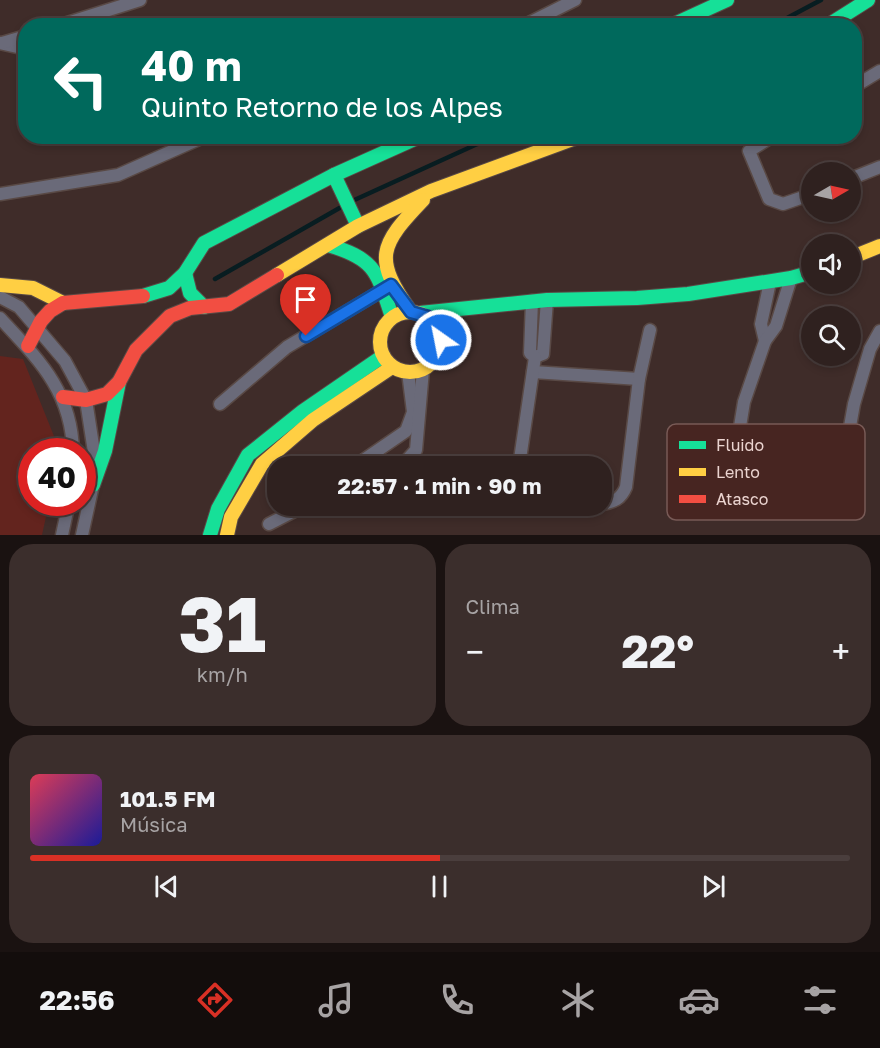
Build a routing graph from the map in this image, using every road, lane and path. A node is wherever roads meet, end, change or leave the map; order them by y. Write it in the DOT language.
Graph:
graph roads {
  1 [pos="140,0"];
  2 [pos="575,0"];
  3 [pos="727,0"];
  4 [pos="868,0"];
  5 [pos="83,18"];
  6 [pos="539,18"];
  7 [pos="688,18"];
  8 [pos="840,18"];
  9 [pos="18,38"];
  10 [pos="0,43"];
  11 [pos="18,47"];
  12 [pos="880,71"];
  13 [pos="862,82"];
  14 [pos="188,144"];
  15 [pos="403,144"];
  16 [pos="559,144"];
  17 [pos="760,144"];
  18 [pos="880,167"];
  19 [pos="334,175"];
  20 [pos="861,175"];
  21 [pos="431,191"];
  22 [pos="0,194"];
  23 [pos="801,198"];
  24 [pos="358,226"];
  25 [pos="328,245"];
  26 [pos="880,246"];
  27 [pos="861,254"];
  28 [pos="184,273"];
  29 [pos="801,275"];
  30 [pos="792,278"];
  31 [pos="770,282"];
  32 [pos="0,285"];
  33 [pos="387,287"];
  34 [pos="0,297"];
  35 [pos="547,300"];
  36 [pos="532,301"];
  37 [pos="63,303"];
  38 [pos="204,307"];
  39 [pos="467,308"];
  40 [pos="415,312"];
  41 [pos="392,317"];
  42 [pos="0,318"];
  43 [pos="35,328"];
  44 [pos="650,330"];
  45 [pos="880,331"];
  46 [pos="439,332"];
  47 [pos="765,341"];
  48 [pos="28,346"];
  49 [pos="535,357"];
  50 [pos="388,361"];
  51 [pos="423,370"];
  52 [pos="408,372"];
  53 [pos="532,372"];
  54 [pos="639,379"];
  55 [pos="119,382"];
  56 [pos="63,397"];
  57 [pos="86,400"];
  58 [pos="220,404"];
  59 [pos="740,424"];
  60 [pos="850,424"];
  61 [pos="73,438"];
  62 [pos="92,438"];
  63 [pos="370,456"];
  64 [pos="410,456"];
  65 [pos="520,456"];
  66 [pos="96,476"];
  67 [pos="612,502"];
  68 [pos="66,516"];
  69 [pos="86,516"];
  70 [pos="285,516"];
  71 [pos="269,524"];
  72 [pos="62,535"];
  73 [pos="82,535"];
  74 [pos="210,535"];
  75 [pos="226,535"];
  1 -- 5 [label="street"];
  2 -- 6 [label="street"];
  3 -- 7 [label="street"];
  4 -- 8 [label="street"];
  9 -- 10 [label="street"];
  10 -- 11 [label="street"];
  12 -- 13 [label="street"];
  14 -- 22 [label="street"];
  15 -- 19 [label="street"];
  16 -- 21 [label="street"];
  17 -- 23 [label="street"];
  18 -- 20 [label="street"];
  19 -- 24 [label="street"];
  19 -- 28 [label="street"];
  21 -- 24 [label="street"];
  21 -- 33 [label="street"];
  24 -- 25 [label="street"];
  25 -- 33 [label="street"];
  25 -- 38 [label="street"];
  26 -- 27 [label="street"];
  28 -- 37 [label="street"];
  28 -- 38 [label="street"];
  29 -- 30 [label="street"];
  30 -- 31 [label="street"];
  30 -- 47 [label="street"];
  31 -- 35 [label="street"];
  31 -- 47 [label="street"];
  32 -- 37 [label="street"];
  33 -- 40 [label="street"];
  33 -- 41 [label="street"];
  33 -- 58 [label="street"];
  34 -- 43 [label="street"];
  35 -- 36 [label="street"];
  35 -- 49 [label="street"];
  36 -- 39 [label="street"];
  36 -- 49 [label="street"];
  37 -- 43 [label="street"];
  38 -- 55 [label="street"];
  39 -- 40 [label="street"];
  39 -- 46 [label="street"];
  40 -- 41 [label="street"];
  40 -- 46 [label="street"];
  41 -- 50 [label="street"];
  42 -- 48 [label="street"];
  43 -- 48 [label="street"];
  43 -- 57 [label="street"];
  44 -- 54 [label="street"];
  45 -- 60 [label="street"];
  46 -- 51 [label="street"];
  47 -- 59 [label="street"];
  48 -- 56 [label="street"];
  49 -- 53 [label="street"];
  50 -- 52 [label="street"];
  50 -- 74 [label="street"];
  50 -- 75 [label="street"];
  51 -- 52 [label="street"];
  51 -- 64 [label="street"];
  52 -- 63 [label="street"];
  53 -- 54 [label="street"];
  53 -- 65 [label="street"];
  54 -- 67 [label="street"];
  55 -- 57 [label="street"];
  55 -- 66 [label="street"];
  56 -- 57 [label="street"];
  56 -- 61 [label="street"];
  57 -- 62 [label="street"];
  68 -- 72 [label="street"];
  69 -- 73 [label="street"];
  70 -- 71 [label="street"];
}
